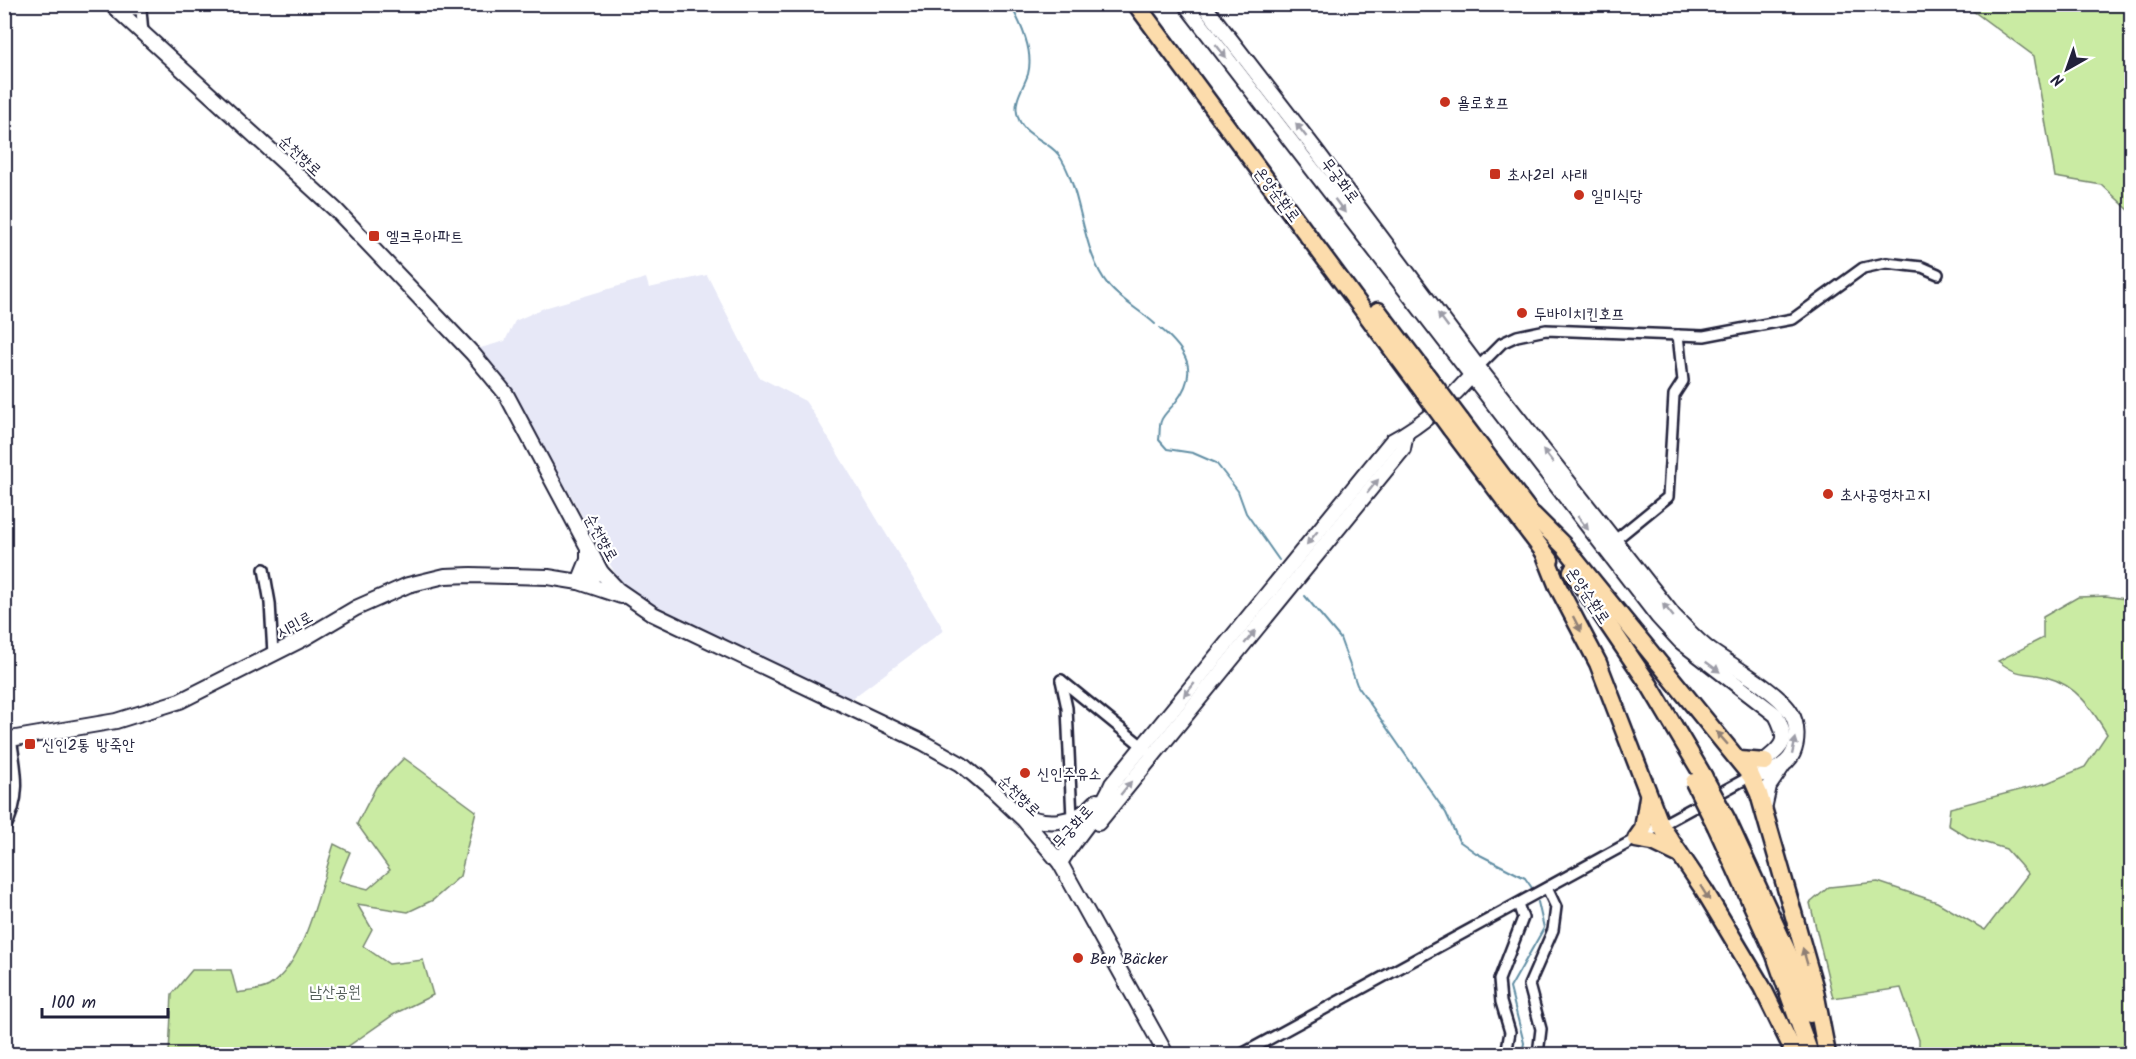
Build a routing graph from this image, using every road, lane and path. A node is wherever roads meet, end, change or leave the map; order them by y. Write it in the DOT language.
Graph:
graph roads {
  1 [pos="1136,4"];
  2 [pos="1148,4"];
  3 [pos="1185,4"];
  4 [pos="1203,4"];
  5 [pos="113,7"];
  6 [pos="144,7"];
  7 [pos="129,21"];
  8 [pos="144,35"];
  9 [pos="1938,274"];
  10 [pos="1678,335"];
  11 [pos="1474,372"];
  12 [pos="1423,380"];
  13 [pos="1456,425"];
  14 [pos="1533,515"];
  15 [pos="1614,540"];
  16 [pos="588,545"];
  17 [pos="1544,552"];
  18 [pos="264,569"];
  19 [pos="602,572"];
  20 [pos="579,582"];
  21 [pos="629,598"];
  22 [pos="273,654"];
  23 [pos="8,740"];
  24 [pos="1148,751"];
  25 [pos="1740,760"];
  26 [pos="1765,762"];
  27 [pos="1784,765"];
  28 [pos="1751,776"];
  29 [pos="1699,779"];
  30 [pos="1112,784"];
  31 [pos="1648,795"];
  32 [pos="1012,808"];
  33 [pos="1764,811"];
  34 [pos="1072,818"];
  35 [pos="1722,823"];
  36 [pos="1661,826"];
  37 [pos="4,830"];
  38 [pos="1636,839"];
  39 [pos="1682,857"];
  40 [pos="1060,863"];
  41 [pos="1547,888"];
  42 [pos="1518,904"];
  43 [pos="1166,1053"];
  44 [pos="1242,1054"];
  45 [pos="1506,1054"];
  46 [pos="1538,1054"];
  47 [pos="1795,1054"];
  48 [pos="1810,1054"];
  49 [pos="1826,1054"];
  1 -- 12 [label="highway, 온양순환로"];
  2 -- 12 [label="highway, 온양순환로"];
  3 -- 11 [label="street, 무궁화로, one-way"];
  11 -- 4 [label="street, 무궁화로, one-way"];
  5 -- 6 [label="street"];
  5 -- 7 [label="street, 순천향로"];
  6 -- 7 [label="street"];
  6 -- 8 [label="street"];
  7 -- 8 [label="street, 순천향로"];
  8 -- 16 [label="street, 순천향로"];
  9 -- 10 [label="street"];
  10 -- 11 [label="street"];
  10 -- 15 [label="street"];
  15 -- 11 [label="street, one-way"];
  11 -- 24 [label="street, 무궁화로"];
  11 -- 26 [label="street, one-way"];
  12 -- 13 [label="highway, bridge"];
  13 -- 14 [label="highway, 온양순환로"];
  13 -- 17 [label="highway, 온양순환로"];
  25 -- 14 [label="highway, one-way"];
  14 -- 29 [label="highway, 온양순환로"];
  27 -- 15 [label="street, one-way"];
  16 -- 19 [label="street, 순천향로"];
  16 -- 20 [label="street"];
  17 -- 29 [label="highway, 온양순환로"];
  17 -- 31 [label="highway, one-way"];
  18 -- 22 [label="street"];
  19 -- 20 [label="street"];
  19 -- 21 [label="street, 순천향로"];
  20 -- 21 [label="street, 시민로"];
  20 -- 22 [label="street, 시민로"];
  21 -- 32 [label="street, 순천향로"];
  22 -- 23 [label="street, 시민로"];
  23 -- 37 [label="street"];
  24 -- 30 [label="street, 무궁화로"];
  24 -- 34 [label="street"];
  40 -- 24 [label="street, 무궁화로, one-way"];
  25 -- 26 [label="highway"];
  25 -- 28 [label="highway"];
  26 -- 28 [label="street"];
  27 -- 28 [label="street"];
  27 -- 33 [label="street"];
  28 -- 33 [label="highway"];
  28 -- 36 [label="street"];
  29 -- 35 [label="highway, bridge"];
  30 -- 34 [label="street"];
  30 -- 40 [label="street, 무궁화로"];
  31 -- 36 [label="highway"];
  31 -- 38 [label="highway"];
  32 -- 34 [label="street"];
  32 -- 40 [label="street, 순천향로"];
  49 -- 33 [label="highway, one-way"];
  35 -- 48 [label="highway"];
  35 -- 49 [label="highway"];
  36 -- 38 [label="street"];
  36 -- 39 [label="highway"];
  38 -- 39 [label="highway"];
  38 -- 41 [label="street"];
  39 -- 47 [label="highway, one-way"];
  40 -- 43 [label="street, 순천향로"];
  41 -- 42 [label="street"];
  41 -- 46 [label="street"];
  42 -- 44 [label="street"];
  42 -- 45 [label="street"];
}
